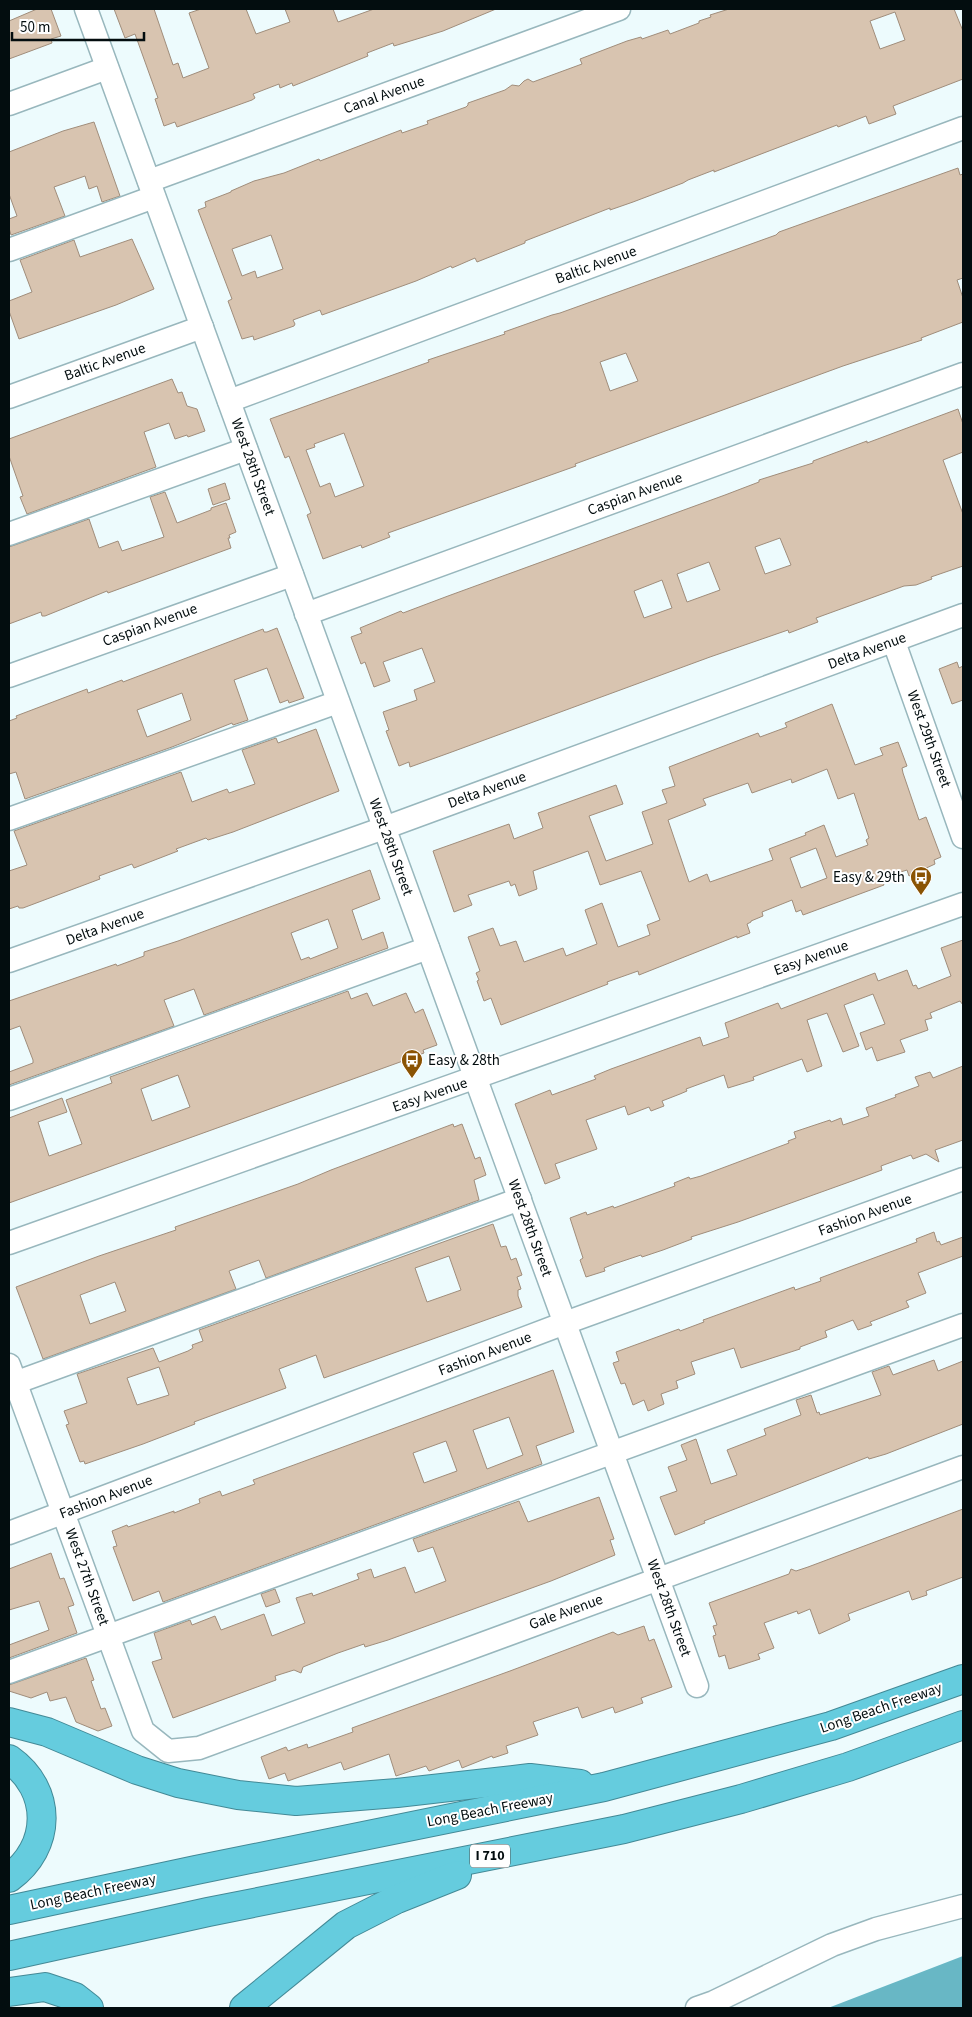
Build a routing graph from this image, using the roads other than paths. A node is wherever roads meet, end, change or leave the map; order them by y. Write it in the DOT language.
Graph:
graph roads {
  1 [pos="86,9"];
  2 [pos="618,9"];
  3 [pos="107,68"];
  4 [pos="9,104"];
  5 [pos="963,128"];
  6 [pos="152,189"];
  7 [pos="9,250"];
  8 [pos="202,327"];
  9 [pos="963,374"];
  10 [pos="9,397"];
  11 [pos="229,401"];
  12 [pos="246,449"];
  13 [pos="9,534"];
  14 [pos="292,575"];
  15 [pos="306,614"];
  16 [pos="963,615"];
  17 [pos="894,642"];
  18 [pos="9,676"];
  19 [pos="338,702"];
  20 [pos="9,819"];
  21 [pos="384,828"];
  22 [pos="963,837"];
  23 [pos="963,904"];
  24 [pos="428,948"];
  25 [pos="9,961"];
  26 [pos="476,1078"];
  27 [pos="9,1100"];
  28 [pos="963,1179"];
  29 [pos="520,1199"];
  30 [pos="9,1243"];
  31 [pos="565,1323"];
  32 [pos="963,1325"];
  33 [pos="11,1378"];
  34 [pos="612,1452"];
  35 [pos="963,1467"];
  36 [pos="64,1513"];
  37 [pos="9,1533"];
  38 [pos="658,1578"];
  39 [pos="109,1636"];
  40 [pos="9,1672"];
  41 [pos="963,1679"];
  42 [pos="697,1686"];
  43 [pos="9,1722"];
  44 [pos="963,1726"];
  45 [pos="168,1750"];
  46 [pos="9,1759"];
  47 [pos="604,1788"];
  48 [pos="515,1851"];
  49 [pos="9,1878"];
  50 [pos="963,1906"];
  51 [pos="9,1910"];
  52 [pos="9,1956"];
  53 [pos="9,1992"];
  54 [pos="89,2008"];
  55 [pos="244,2008"];
  56 [pos="697,2008"];
  1 -- 3 [label="street, West 28th Street"];
  2 -- 6 [label="street, Canal Avenue"];
  3 -- 4 [label="street"];
  3 -- 6 [label="street, West 28th Street"];
  5 -- 11 [label="street, Baltic Avenue"];
  6 -- 7 [label="street, Canal Avenue"];
  6 -- 8 [label="street, West 28th Street"];
  8 -- 10 [label="street, Baltic Avenue"];
  8 -- 11 [label="street, West 28th Street"];
  9 -- 15 [label="street, Caspian Avenue"];
  11 -- 12 [label="street, West 28th Street"];
  12 -- 13 [label="street"];
  12 -- 14 [label="street, West 28th Street"];
  14 -- 15 [label="street, West 28th Street"];
  14 -- 18 [label="street, Caspian Avenue"];
  15 -- 19 [label="street, West 28th Street"];
  16 -- 17 [label="street, Delta Avenue"];
  17 -- 21 [label="street, Delta Avenue"];
  17 -- 22 [label="street, West 29th Street"];
  19 -- 20 [label="street"];
  19 -- 21 [label="street, West 28th Street"];
  21 -- 24 [label="street, West 28th Street"];
  21 -- 25 [label="street, Delta Avenue"];
  23 -- 26 [label="street, Easy Avenue"];
  24 -- 26 [label="street, West 28th Street"];
  24 -- 27 [label="street"];
  26 -- 29 [label="street, West 28th Street"];
  26 -- 30 [label="street, Easy Avenue"];
  28 -- 31 [label="street, Fashion Avenue"];
  29 -- 31 [label="street, West 28th Street"];
  29 -- 33 [label="street"];
  31 -- 34 [label="street, West 28th Street"];
  31 -- 36 [label="street, Fashion Avenue"];
  32 -- 34 [label="street"];
  33 -- 36 [label="street, West 27th Street"];
  34 -- 38 [label="street, West 28th Street"];
  34 -- 39 [label="street"];
  35 -- 38 [label="street, Gale Avenue"];
  36 -- 37 [label="street, Fashion Avenue"];
  36 -- 39 [label="street, West 27th Street"];
  38 -- 42 [label="street, West 28th Street"];
  38 -- 45 [label="street, Gale Avenue"];
  39 -- 40 [label="street"];
  39 -- 45 [label="street, West 27th Street"];
  41 -- 47 [label="highway, Long Beach Freeway"];
  43 -- 47 [label="highway"];
  44 -- 48 [label="highway, I 710"];
  46 -- 49 [label="highway"];
  47 -- 51 [label="highway, Long Beach Freeway"];
  48 -- 52 [label="highway, I 710"];
  48 -- 55 [label="highway"];
  50 -- 56 [label="street"];
  53 -- 54 [label="highway"];
}
